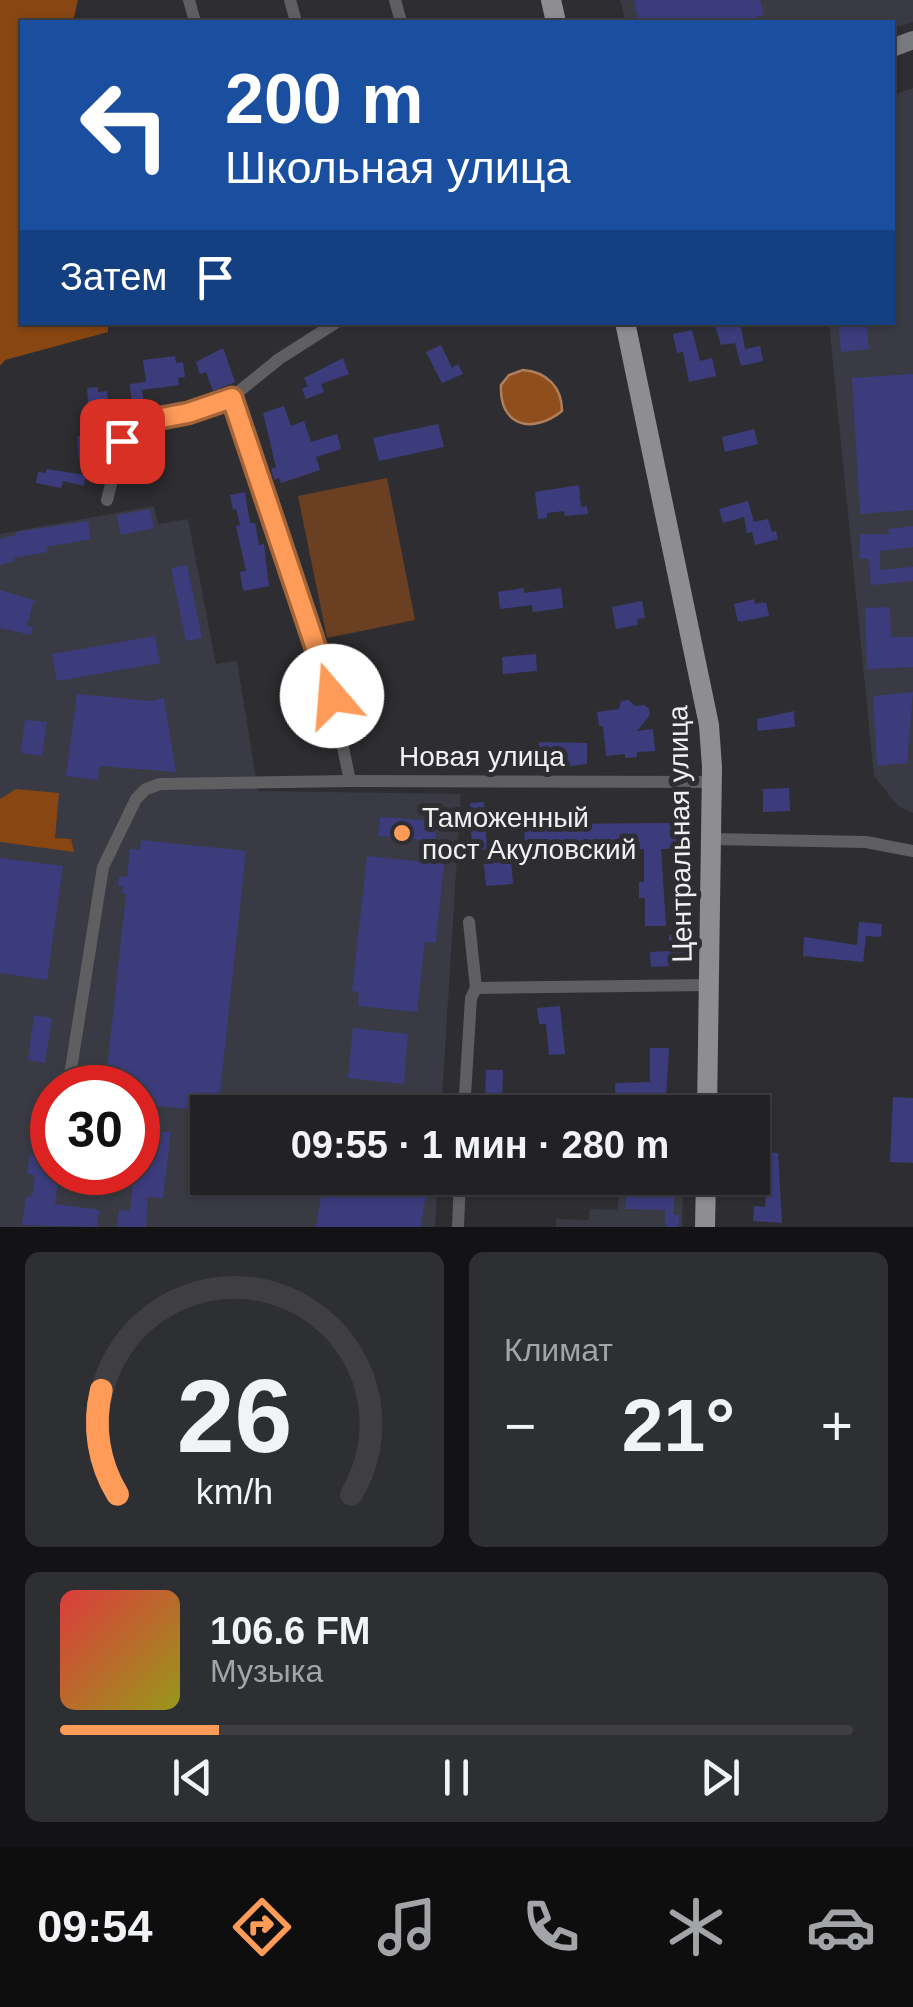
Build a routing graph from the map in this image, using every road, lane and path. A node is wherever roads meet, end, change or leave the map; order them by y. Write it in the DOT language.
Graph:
graph roads {
  1 [pos="332,325"];
  2 [pos="626,325"];
  3 [pos="639,325"];
  4 [pos="232,398"];
  5 [pos="107,500"];
  6 [pos="350,781"];
  7 [pos="711,782"];
  8 [pos="716,839"];
  9 [pos="913,852"];
  10 [pos="469,922"];
  11 [pos="710,985"];
  12 [pos="476,988"];
  13 [pos="72,1065"];
  14 [pos="465,1095"];
  15 [pos="707,1095"];
  16 [pos="718,1095"];
  17 [pos="459,1195"];
  18 [pos="706,1195"];
  19 [pos="718,1195"];
  20 [pos="458,1227"];
  21 [pos="706,1227"];
  22 [pos="717,1227"];
  1 -- 4 [label="street"];
  2 -- 7 [label="main road, Центральная улица"];
  3 -- 8 [label="main road, Центральная улица"];
  4 -- 5 [label="street"];
  4 -- 6 [label="street"];
  6 -- 7 [label="street, Новая улица"];
  6 -- 13 [label="street, Новая улица"];
  7 -- 8 [label="main road, Центральная улица"];
  8 -- 9 [label="street"];
  8 -- 11 [label="main road, Центральная улица"];
  8 -- 16 [label="main road, Центральная улица"];
  10 -- 12 [label="street"];
  11 -- 12 [label="street"];
  11 -- 15 [label="main road, Центральная улица"];
  12 -- 14 [label="street"];
  17 -- 20 [label="street"];
  18 -- 21 [label="main road"];
  19 -- 22 [label="main road"];
}
